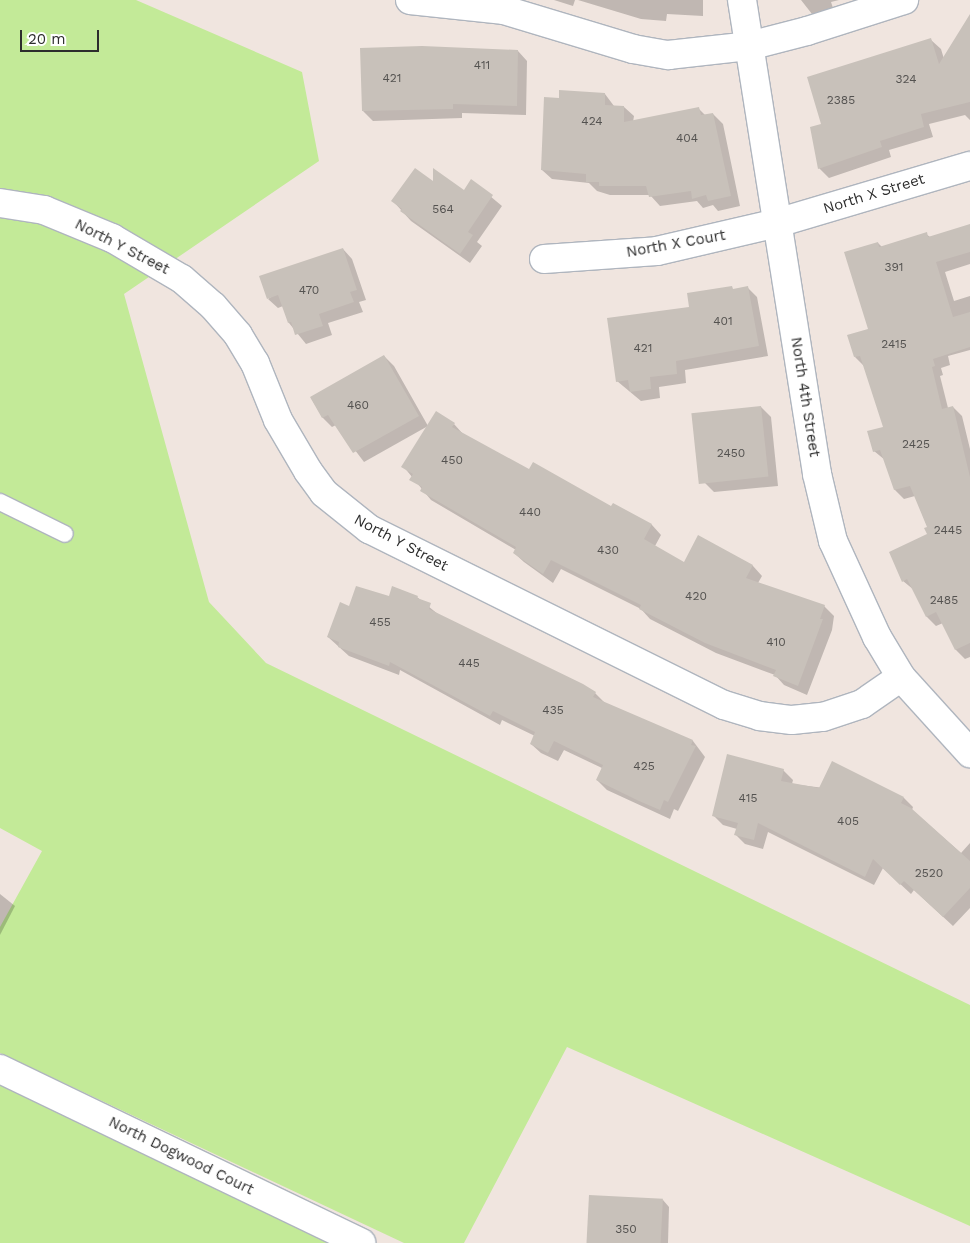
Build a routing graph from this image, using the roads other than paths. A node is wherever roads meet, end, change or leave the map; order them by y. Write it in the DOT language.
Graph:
graph roads {
  1 [pos="410,0"];
  2 [pos="742,0"];
  3 [pos="904,0"];
  4 [pos="749,46"];
  5 [pos="970,166"];
  6 [pos="0,202"];
  7 [pos="777,223"];
  8 [pos="544,259"];
  9 [pos="0,502"];
  10 [pos="65,534"];
  11 [pos="900,677"];
  12 [pos="970,753"];
  13 [pos="0,1069"];
  14 [pos="361,1243"];
  1 -- 4 [label="street"];
  2 -- 4 [label="street, North 4th Street"];
  3 -- 4 [label="street"];
  4 -- 7 [label="street, North 4th Street"];
  5 -- 7 [label="street, North X Street"];
  6 -- 11 [label="street, North Y Street"];
  7 -- 8 [label="street, North X Court"];
  7 -- 11 [label="street, North 4th Street"];
  9 -- 10 [label="lane"];
  11 -- 12 [label="street, North 4th Street"];
  13 -- 14 [label="street, North Dogwood Court"];
}
